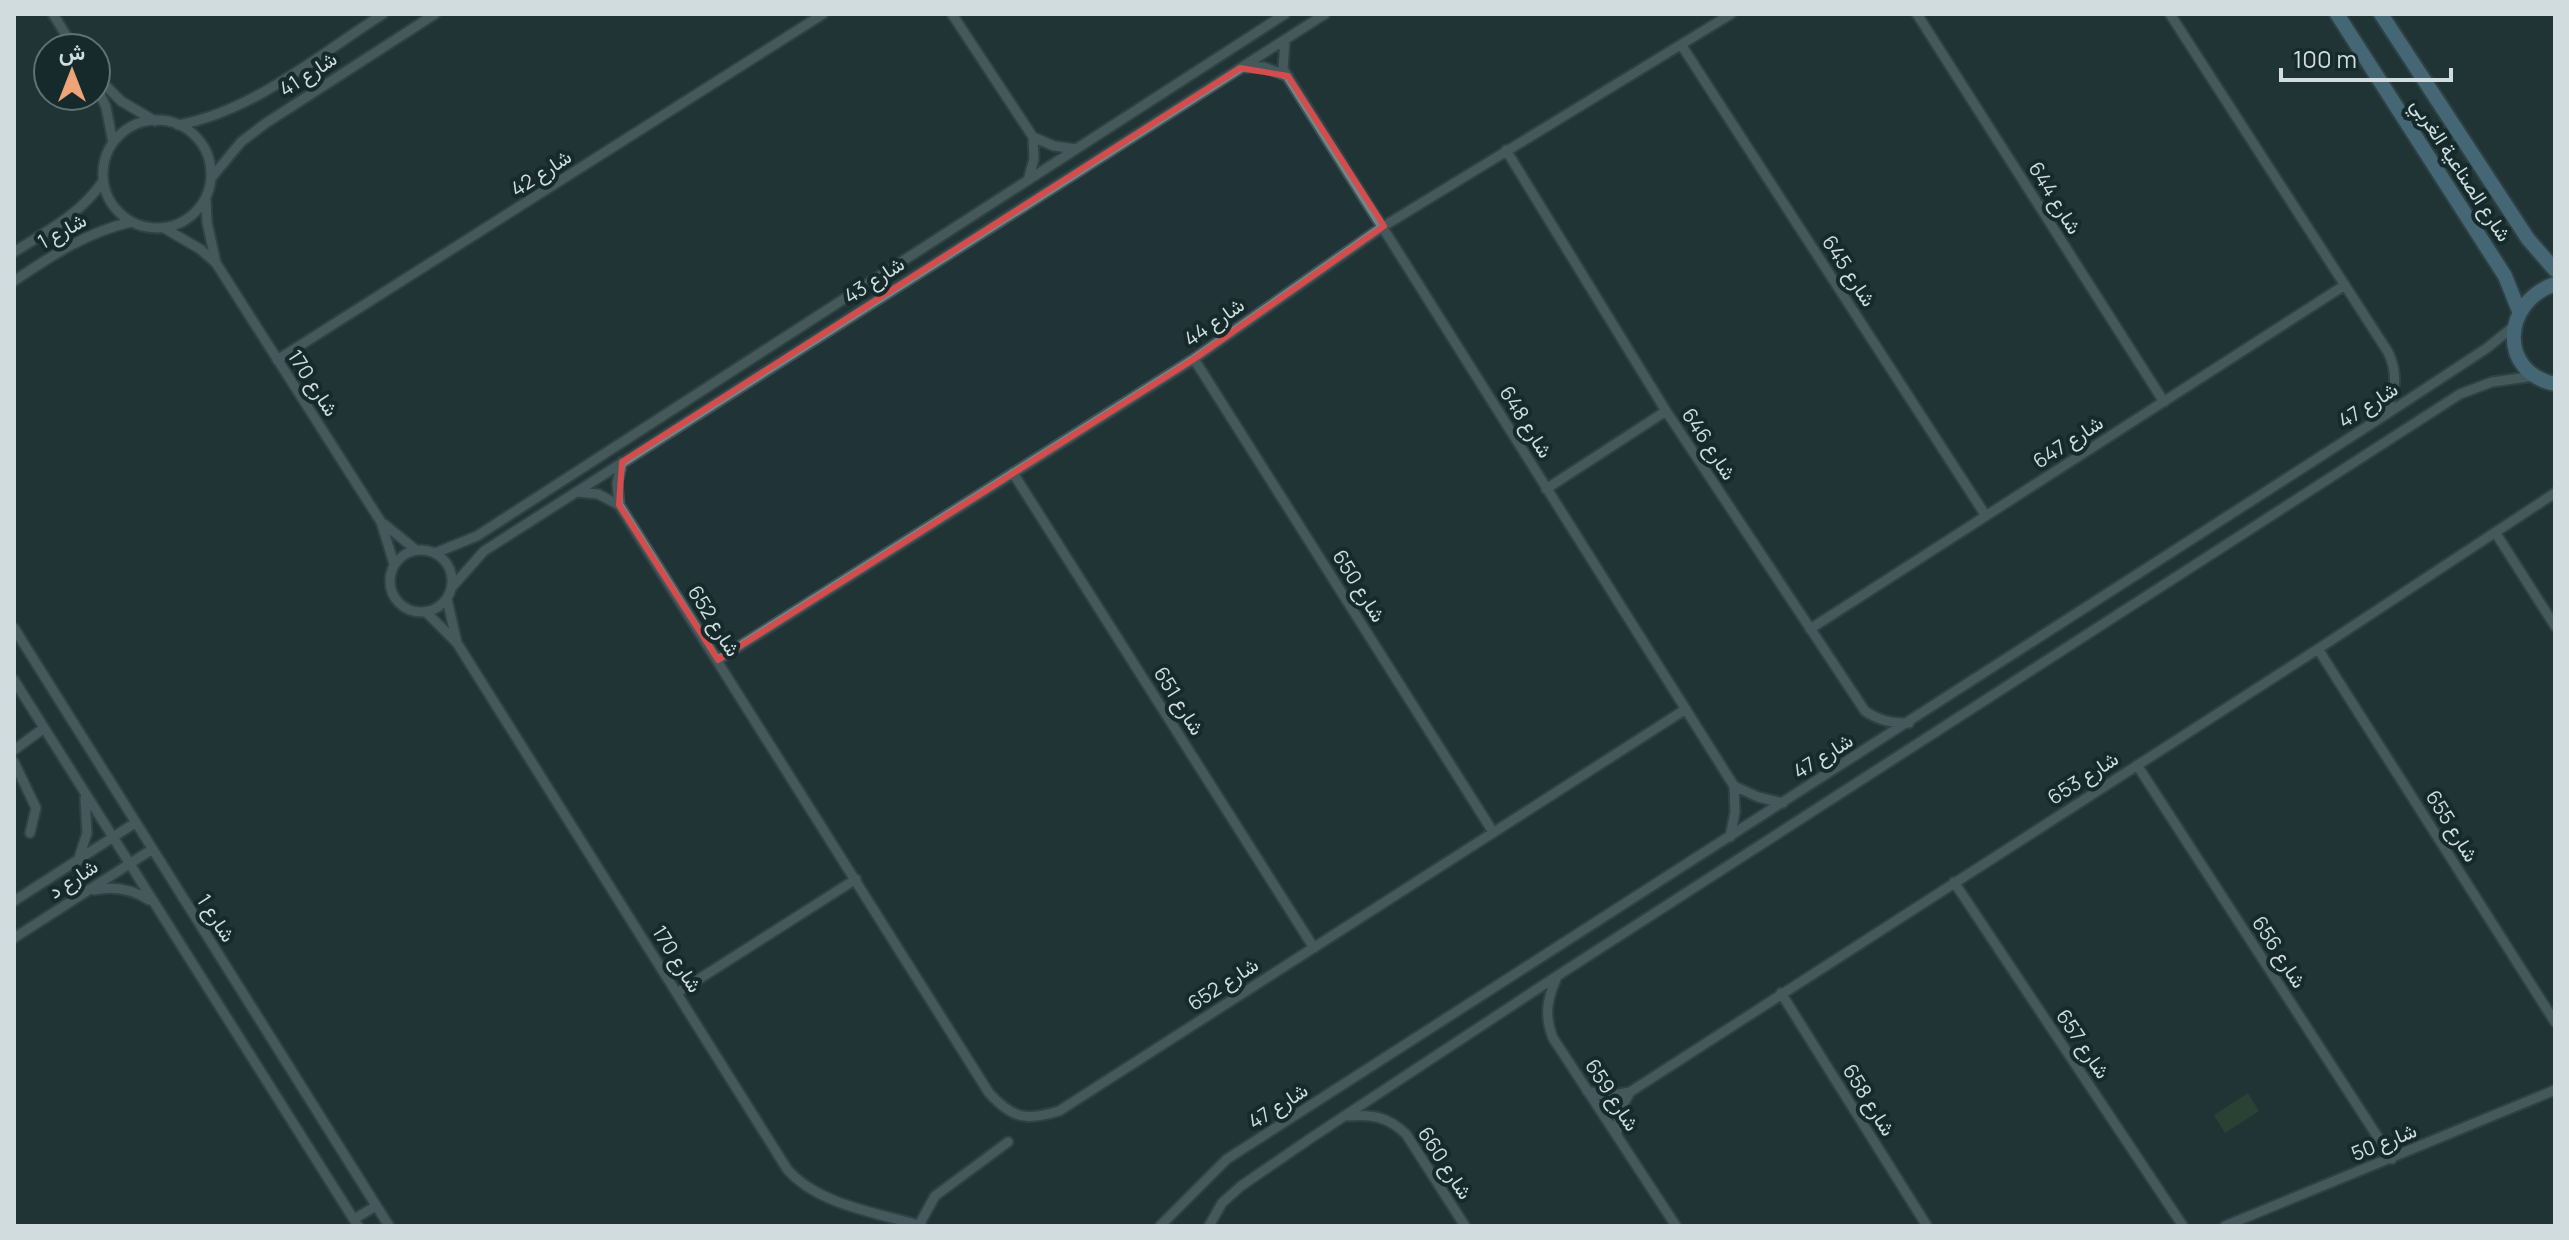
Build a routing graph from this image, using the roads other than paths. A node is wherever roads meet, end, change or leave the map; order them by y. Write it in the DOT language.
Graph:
graph roads {
  1 [pos="53,14"];
  2 [pos="383,14"];
  3 [pos="435,14"];
  4 [pos="823,14"];
  5 [pos="952,14"];
  6 [pos="1285,14"];
  7 [pos="1325,14"];
  8 [pos="1731,14"];
  9 [pos="1917,14"];
  10 [pos="2170,14"];
  11 [pos="2337,14"];
  12 [pos="2381,14"];
  13 [pos="64,32"];
  14 [pos="1285,40"];
  15 [pos="1682,46"];
  16 [pos="1240,68"];
  17 [pos="1288,76"];
  18 [pos="112,92"];
  19 [pos="107,112"];
  20 [pos="155,121"];
  21 [pos="178,125"];
  22 [pos="1033,137"];
  23 [pos="113,143"];
  24 [pos="1076,149"];
  25 [pos="1506,150"];
  26 [pos="212,177"];
  27 [pos="1028,180"];
  28 [pos="103,181"];
  29 [pos="206,198"];
  30 [pos="131,222"];
  31 [pos="1384,226"];
  32 [pos="164,228"];
  33 [pos="14,252"];
  34 [pos="216,263"];
  35 [pos="2555,270"];
  36 [pos="14,281"];
  37 [pos="2555,284"];
  38 [pos="2345,285"];
  39 [pos="2516,318"];
  40 [pos="1194,359"];
  41 [pos="277,360"];
  42 [pos="2535,376"];
  43 [pos="2555,384"];
  44 [pos="2164,402"];
  45 [pos="1666,411"];
  46 [pos="2385,415"];
  47 [pos="622,462"];
  48 [pos="1013,473"];
  49 [pos="1546,489"];
  50 [pos="576,492"];
  51 [pos="2555,493"];
  52 [pos="619,505"];
  53 [pos="1986,516"];
  54 [pos="381,522"];
  55 [pos="2495,532"];
  56 [pos="416,550"];
  57 [pos="435,553"];
  58 [pos="394,564"];
  59 [pos="452,587"];
  60 [pos="447,599"];
  61 [pos="426,612"];
  62 [pos="2555,626"];
  63 [pos="14,628"];
  64 [pos="1810,629"];
  65 [pos="457,643"];
  66 [pos="2318,649"];
  67 [pos="718,660"];
  68 [pos="14,680"];
  69 [pos="1686,709"];
  70 [pos="1909,723"];
  71 [pos="44,728"];
  72 [pos="14,750"];
  73 [pos="14,762"];
  74 [pos="2137,765"];
  75 [pos="1734,786"];
  76 [pos="83,791"];
  77 [pos="1783,803"];
  78 [pos="135,823"];
  79 [pos="1493,832"];
  80 [pos="30,833"];
  81 [pos="113,838"];
  82 [pos="1730,838"];
  83 [pos="151,850"];
  84 [pos="78,861"];
  85 [pos="129,864"];
  86 [pos="856,879"];
  87 [pos="1954,882"];
  88 [pos="87,891"];
  89 [pos="14,901"];
  90 [pos="153,903"];
  91 [pos="14,938"];
  92 [pos="1314,948"];
  93 [pos="1557,976"];
  94 [pos="677,993"];
  95 [pos="1781,993"];
  96 [pos="2555,1022"];
  97 [pos="2555,1090"];
  98 [pos="1587,1091"];
  99 [pos="1630,1092"];
  100 [pos="1345,1116"];
  101 [pos="1617,1136"];
  102 [pos="1008,1142"];
  103 [pos="2392,1159"];
  104 [pos="376,1206"];
  105 [pos="356,1222"];
  106 [pos="389,1226"];
  107 [pos="921,1226"];
  108 [pos="1160,1226"];
  109 [pos="1209,1226"];
  110 [pos="1465,1226"];
  111 [pos="1676,1226"];
  112 [pos="1927,1226"];
  113 [pos="2183,1226"];
  114 [pos="2225,1226"];
  1 -- 13 [label="street"];
  2 -- 21 [label="street, شارع 41"];
  3 -- 26 [label="street, شارع 41"];
  4 -- 41 [label="street, شارع 42"];
  5 -- 22 [label="street"];
  6 -- 24 [label="street, شارع 43"];
  7 -- 14 [label="street, شارع 43"];
  8 -- 15 [label="street, شارع 44"];
  9 -- 44 [label="street, شارع 644"];
  10 -- 38 [label="street"];
  11 -- 39 [label="main road, شارع الصناعية الغربي"];
  12 -- 35 [label="main road, شارع الصناعية الغربي"];
  14 -- 16 [label="street, شارع 43"];
  14 -- 17 [label="street, شارع 648"];
  15 -- 25 [label="street, شارع 44"];
  15 -- 53 [label="street, شارع 645"];
  16 -- 17 [label="street"];
  16 -- 47 [label="street, شارع 43"];
  17 -- 31 [label="street, شارع 648"];
  18 -- 20 [label="street"];
  19 -- 23 [label="street"];
  20 -- 21 [label="street"];
  20 -- 23 [label="street"];
  21 -- 26 [label="street"];
  22 -- 24 [label="street"];
  22 -- 27 [label="street"];
  23 -- 28 [label="street"];
  24 -- 27 [label="street, شارع 43"];
  25 -- 31 [label="street, شارع 44"];
  25 -- 45 [label="street, شارع 646"];
  26 -- 29 [label="street"];
  27 -- 57 [label="street, شارع 43"];
  28 -- 30 [label="street"];
  28 -- 33 [label="street, شارع 1"];
  29 -- 32 [label="street"];
  29 -- 34 [label="street, شارع 170"];
  30 -- 32 [label="street"];
  30 -- 36 [label="street, شارع 1"];
  31 -- 40 [label="street, شارع 44"];
  31 -- 49 [label="street, شارع 648"];
  32 -- 34 [label="street, شارع 170"];
  34 -- 41 [label="street, شارع 170"];
  37 -- 39 [label="main road"];
  38 -- 44 [label="street, شارع 647"];
  38 -- 46 [label="street"];
  39 -- 42 [label="main road, شارع الصناعية الغربي"];
  39 -- 46 [label="street, شارع 47"];
  40 -- 48 [label="street, شارع 44"];
  40 -- 79 [label="street, شارع 650"];
  41 -- 54 [label="street, شارع 170"];
  42 -- 43 [label="main road"];
  42 -- 93 [label="street, شارع 47"];
  44 -- 53 [label="street, شارع 647"];
  45 -- 49 [label="street"];
  45 -- 64 [label="street, شارع 646"];
  46 -- 70 [label="street, شارع 47"];
  47 -- 50 [label="street, شارع 43"];
  47 -- 52 [label="street"];
  48 -- 67 [label="street, شارع 44"];
  48 -- 92 [label="street, شارع 651"];
  49 -- 69 [label="street, شارع 648"];
  50 -- 52 [label="street"];
  50 -- 59 [label="street, شارع 43"];
  51 -- 55 [label="street, شارع 653"];
  52 -- 67 [label="street, شارع 652"];
  53 -- 64 [label="street, شارع 647"];
  54 -- 56 [label="street, شارع 170"];
  54 -- 58 [label="street, شارع 170"];
  55 -- 62 [label="street"];
  55 -- 66 [label="street, شارع 653"];
  56 -- 57 [label="street"];
  56 -- 58 [label="street"];
  57 -- 59 [label="street"];
  58 -- 61 [label="street"];
  59 -- 60 [label="street"];
  60 -- 61 [label="street"];
  60 -- 65 [label="street, شارع 170"];
  61 -- 65 [label="street, شارع 170"];
  63 -- 78 [label="street, شارع 1"];
  64 -- 70 [label="street, شارع 646"];
  65 -- 94 [label="street, شارع 170"];
  66 -- 74 [label="street, شارع 653"];
  66 -- 96 [label="street, شارع 655"];
  67 -- 86 [label="street, شارع 652"];
  68 -- 71 [label="street"];
  69 -- 75 [label="street, شارع 648"];
  69 -- 79 [label="street, شارع 652"];
  70 -- 77 [label="street, شارع 47"];
  71 -- 72 [label="street"];
  71 -- 76 [label="street"];
  73 -- 80 [label="street"];
  74 -- 87 [label="street, شارع 653"];
  74 -- 103 [label="street, شارع 656"];
  75 -- 77 [label="street"];
  75 -- 82 [label="street"];
  76 -- 81 [label="street"];
  76 -- 84 [label="street"];
  77 -- 82 [label="street, شارع 47"];
  78 -- 81 [label="street, شارع د"];
  78 -- 83 [label="street, شارع 1"];
  79 -- 92 [label="street, شارع 652"];
  81 -- 84 [label="street, شارع د"];
  81 -- 85 [label="street"];
  82 -- 108 [label="street, شارع 47"];
  83 -- 85 [label="street, شارع د"];
  83 -- 104 [label="street, شارع 1"];
  84 -- 89 [label="street, شارع د"];
  85 -- 88 [label="street, شارع د"];
  85 -- 90 [label="street"];
  86 -- 92 [label="street, شارع 652"];
  86 -- 94 [label="street"];
  87 -- 95 [label="street, شارع 653"];
  87 -- 113 [label="street, شارع 657"];
  88 -- 90 [label="street"];
  88 -- 91 [label="street, شارع د"];
  90 -- 105 [label="street"];
  93 -- 98 [label="street, شارع 659"];
  93 -- 100 [label="street, شارع 47"];
  94 -- 107 [label="street, شارع 170"];
  95 -- 99 [label="street, شارع 653"];
  95 -- 112 [label="street, شارع 658"];
  97 -- 103 [label="street, شارع 50"];
  98 -- 99 [label="street"];
  98 -- 101 [label="street, شارع 659"];
  99 -- 101 [label="street"];
  100 -- 109 [label="street, شارع 47"];
  100 -- 110 [label="street, شارع 660"];
  101 -- 111 [label="street, شارع 659"];
  102 -- 107 [label="street"];
  103 -- 114 [label="street, شارع 50"];
  104 -- 105 [label="street"];
  104 -- 106 [label="street, شارع 1"];
}
